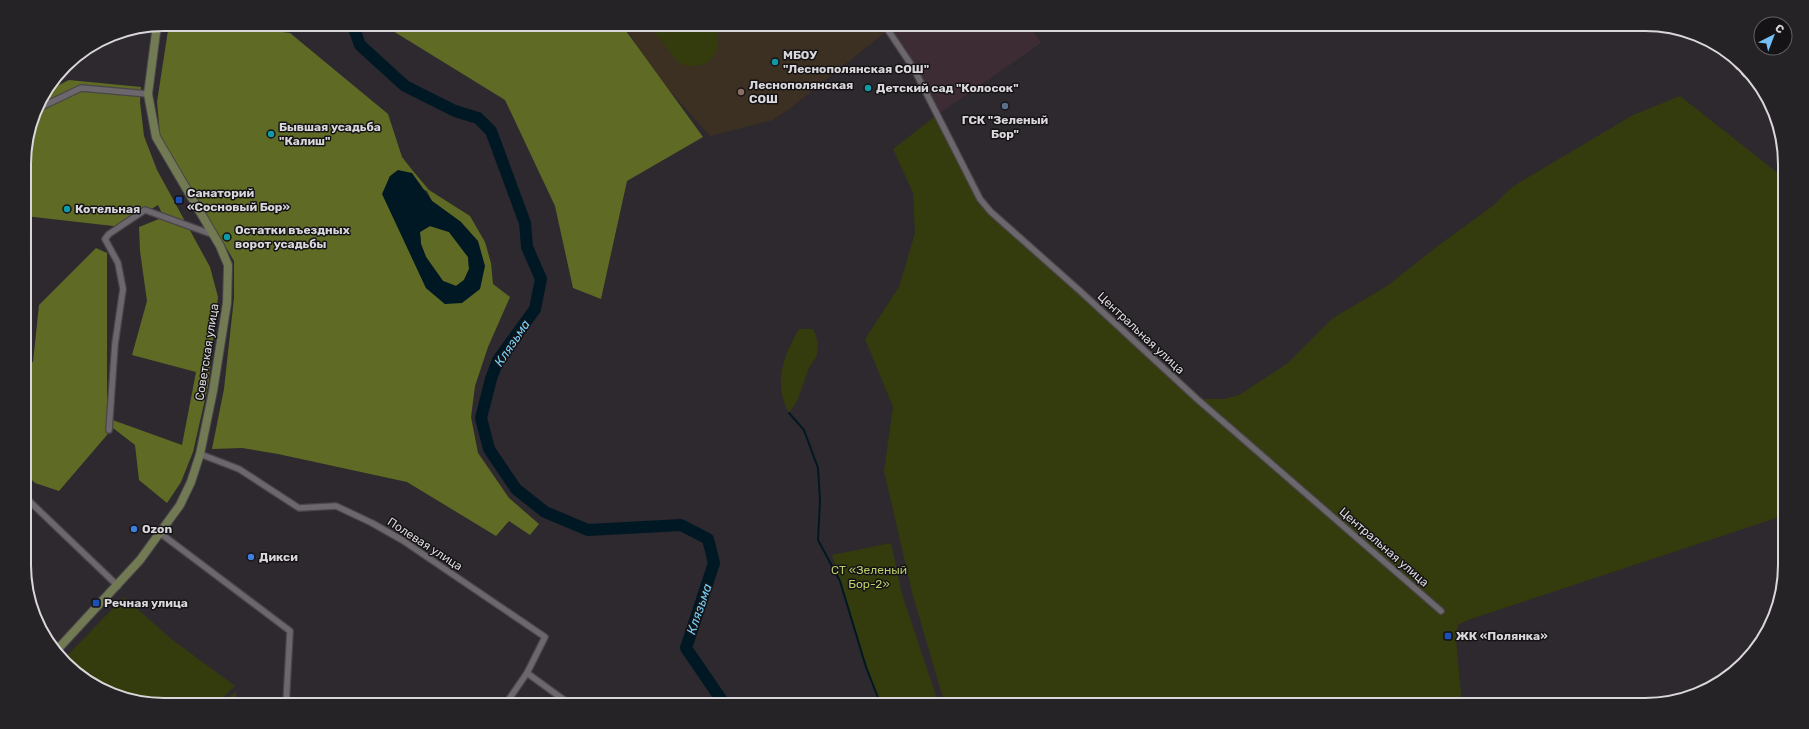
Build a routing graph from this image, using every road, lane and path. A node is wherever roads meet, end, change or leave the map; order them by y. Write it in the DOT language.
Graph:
graph roads {
  1 [pos="157,31"];
  2 [pos="889,31"];
  3 [pos="148,94"];
  4 [pos="45,105"];
  5 [pos="214,235"];
  6 [pos="109,430"];
  7 [pos="200,454"];
  8 [pos="31,503"];
  9 [pos="160,533"];
  10 [pos="118,586"];
  11 [pos="1441,610"];
  12 [pos="60,647"];
  13 [pos="527,673"];
  14 [pos="286,698"];
  15 [pos="510,698"];
  16 [pos="561,698"];
  1 -- 3 [label="main road, Советская улица"];
  2 -- 11 [label="street, Центральная улица"];
  3 -- 4 [label="street"];
  3 -- 5 [label="main road, Советская улица"];
  5 -- 6 [label="street"];
  5 -- 7 [label="main road, Советская улица"];
  7 -- 9 [label="main road, Советская улица"];
  7 -- 13 [label="street, Полевая улица"];
  8 -- 10 [label="street"];
  9 -- 10 [label="main road, Советская улица"];
  9 -- 14 [label="street"];
  10 -- 12 [label="main road, Советская улица"];
  13 -- 15 [label="street"];
  13 -- 16 [label="street"];
}
